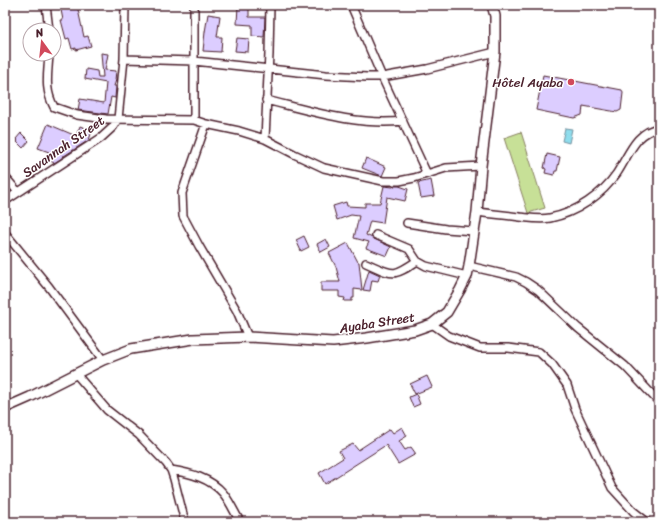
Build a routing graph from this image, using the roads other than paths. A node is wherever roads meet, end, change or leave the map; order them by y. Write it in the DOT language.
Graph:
graph roads {
  1 [pos="46,5"];
  2 [pos="125,5"];
  3 [pos="194,5"];
  4 [pos="270,5"];
  5 [pos="351,5"];
  6 [pos="492,5"];
  7 [pos="48,22"];
  8 [pos="495,52"];
  9 [pos="124,60"];
  10 [pos="49,62"];
  11 [pos="194,62"];
  12 [pos="268,69"];
  13 [pos="382,77"];
  14 [pos="266,100"];
  15 [pos="118,119"];
  16 [pos="194,120"];
  17 [pos="403,121"];
  18 [pos="206,124"];
  19 [pos="659,128"];
  20 [pos="265,139"];
  21 [pos="481,166"];
  22 [pos="428,174"];
  23 [pos="5,177"];
  24 [pos="18,192"];
  25 [pos="5,201"];
  26 [pos="477,212"];
  27 [pos="408,223"];
  28 [pos="474,231"];
  29 [pos="5,233"];
  30 [pos="376,235"];
  31 [pos="417,261"];
  32 [pos="366,262"];
  33 [pos="469,266"];
  34 [pos="467,276"];
  35 [pos="432,324"];
  36 [pos="248,337"];
  37 [pos="103,360"];
  38 [pos="76,374"];
  39 [pos="659,402"];
  40 [pos="5,408"];
  41 [pos="171,470"];
  42 [pos="239,520"];
  43 [pos="185,522"];
  44 [pos="647,522"];
  1 -- 7 [label="street"];
  2 -- 9 [label="street, Savannah Street"];
  3 -- 11 [label="street"];
  4 -- 12 [label="street"];
  5 -- 13 [label="street"];
  6 -- 8 [label="main road, Ayaba Street"];
  8 -- 13 [label="street"];
  8 -- 21 [label="main road, Ayaba Street"];
  9 -- 11 [label="street"];
  9 -- 15 [label="street, Savannah Street"];
  10 -- 15 [label="street"];
  11 -- 12 [label="street"];
  11 -- 16 [label="street"];
  12 -- 13 [label="street"];
  12 -- 14 [label="street"];
  13 -- 17 [label="street"];
  14 -- 17 [label="street"];
  14 -- 20 [label="street"];
  15 -- 16 [label="street"];
  15 -- 24 [label="street, Savannah Street"];
  16 -- 18 [label="street"];
  17 -- 22 [label="street"];
  18 -- 20 [label="street"];
  18 -- 36 [label="street"];
  19 -- 26 [label="street"];
  20 -- 22 [label="street"];
  21 -- 22 [label="street"];
  21 -- 26 [label="main road, Ayaba Street"];
  23 -- 24 [label="street"];
  24 -- 25 [label="street, Savannah Street"];
  26 -- 28 [label="main road, Ayaba Street"];
  27 -- 28 [label="street"];
  28 -- 33 [label="main road, Ayaba Street"];
  29 -- 37 [label="street"];
  30 -- 31 [label="street"];
  31 -- 32 [label="street"];
  31 -- 34 [label="street"];
  33 -- 34 [label="main road, Ayaba Street"];
  33 -- 39 [label="street"];
  34 -- 35 [label="main road, Ayaba Street"];
  35 -- 36 [label="main road, Ayaba Street"];
  35 -- 44 [label="street"];
  36 -- 37 [label="main road, Ayaba Street"];
  37 -- 38 [label="main road, Ayaba Street"];
  38 -- 40 [label="main road, Ayaba Street"];
  38 -- 41 [label="street"];
  41 -- 42 [label="street"];
  41 -- 43 [label="street"];
}
